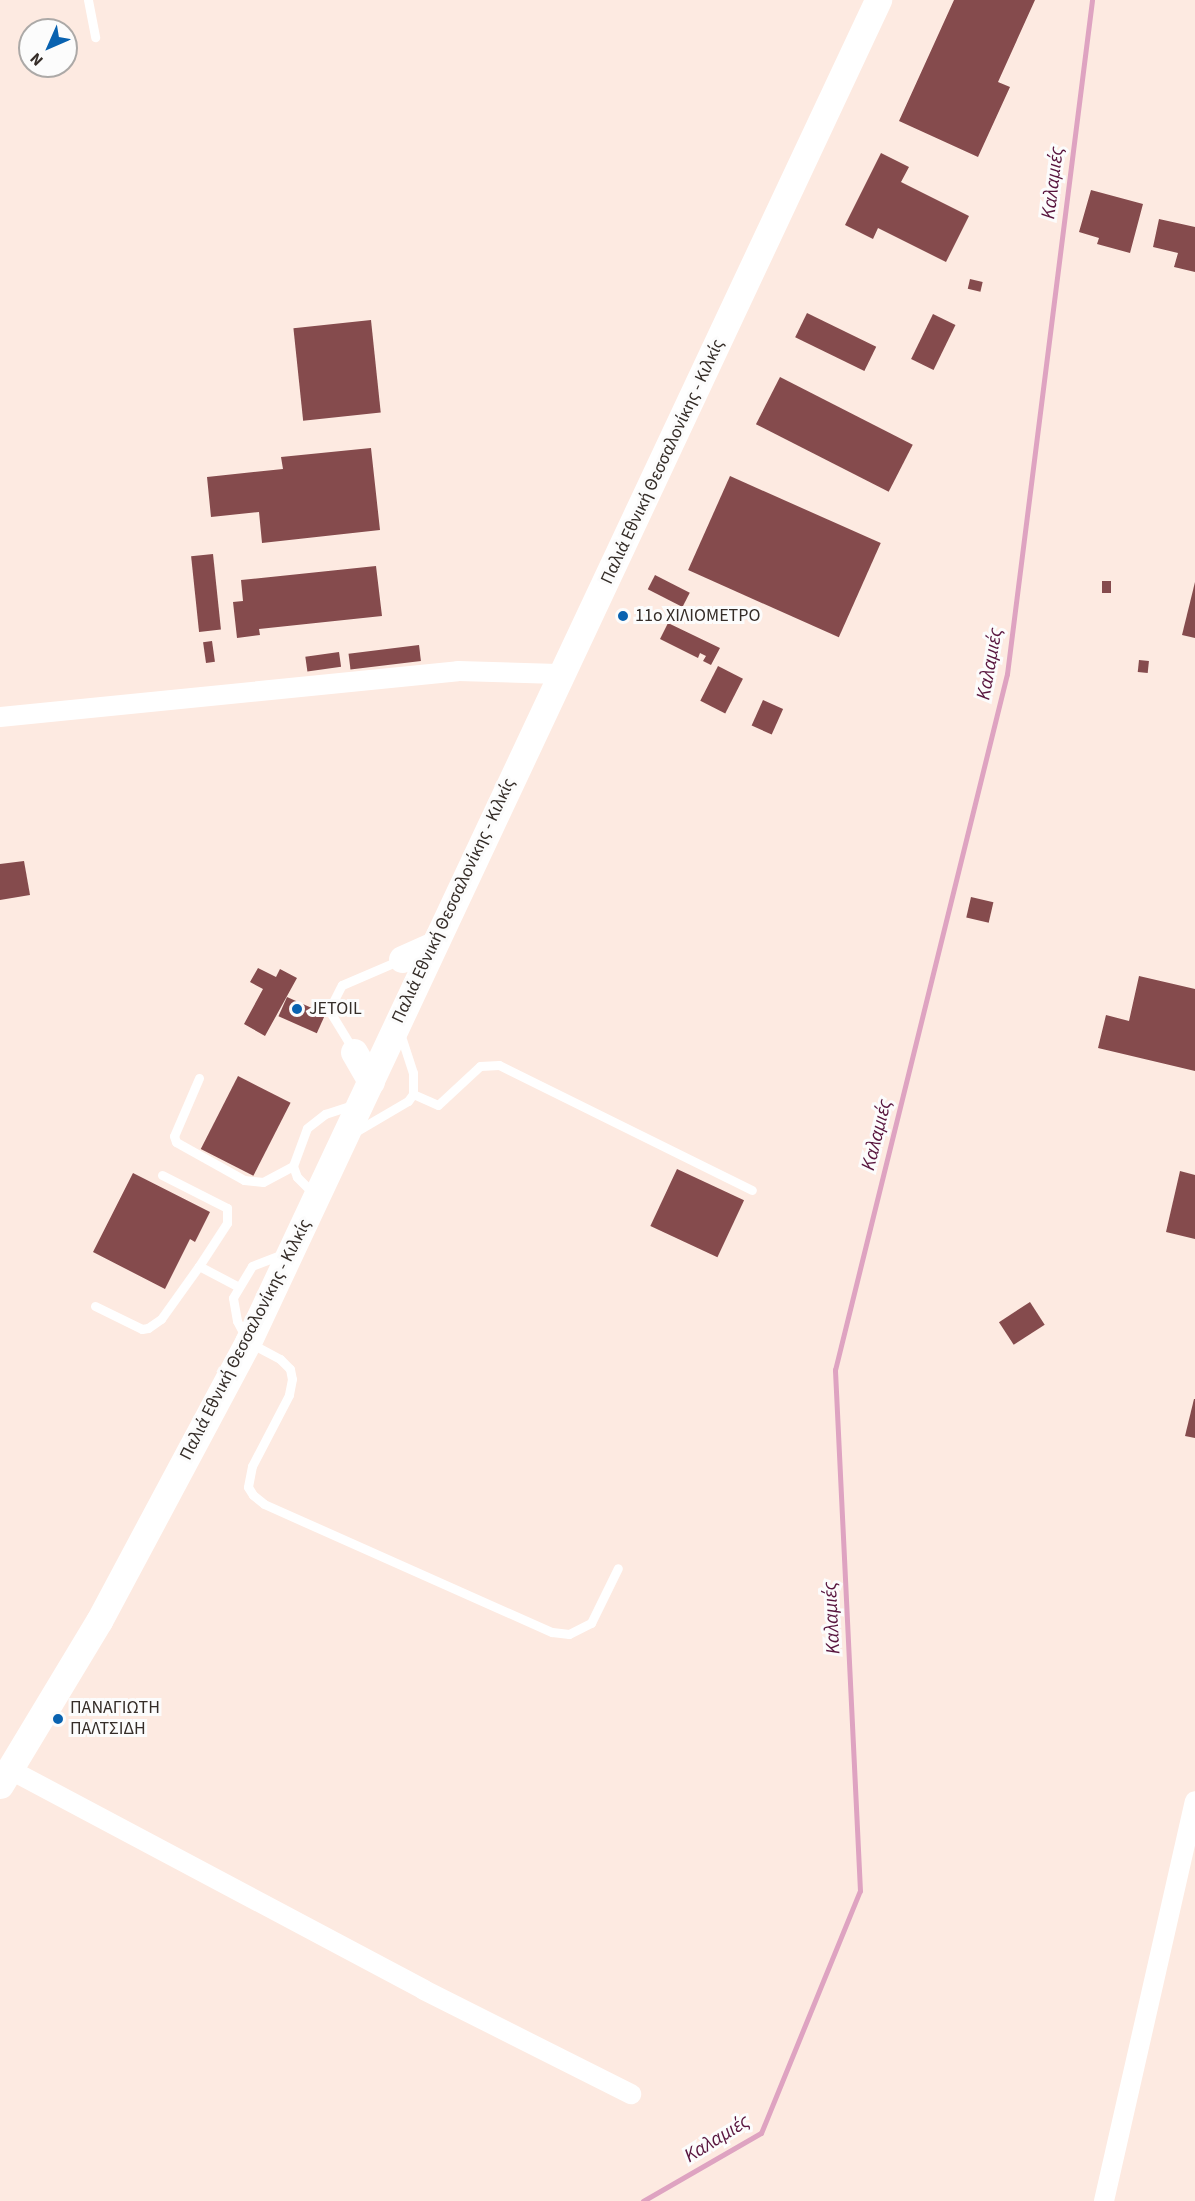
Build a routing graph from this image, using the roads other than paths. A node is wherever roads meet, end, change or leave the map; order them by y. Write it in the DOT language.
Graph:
graph roads {
  1 [pos="88,0"];
  2 [pos="878,0"];
  3 [pos="95,37"];
  4 [pos="558,674"];
  5 [pos="0,717"];
  6 [pos="434,945"];
  7 [pos="402,959"];
  8 [pos="397,1023"];
  9 [pos="354,1052"];
  10 [pos="199,1078"];
  11 [pos="367,1091"];
  12 [pos="414,1094"];
  13 [pos="346,1138"];
  14 [pos="293,1166"];
  15 [pos="162,1175"];
  16 [pos="752,1190"];
  17 [pos="317,1197"];
  18 [pos="292,1251"];
  19 [pos="199,1266"];
  20 [pos="237,1286"];
  21 [pos="95,1306"];
  22 [pos="248,1342"];
  23 [pos="618,1568"];
  24 [pos="5,1777"];
  25 [pos="1195,1801"];
  26 [pos="631,2094"];
  27 [pos="1104,2201"];
  1 -- 3 [label="lane"];
  2 -- 4 [label="main road, Παλιά Εθνική Θεσσαλονίκης - Κιλκίς"];
  4 -- 5 [label="street"];
  4 -- 6 [label="main road, Παλιά Εθνική Θεσσαλονίκης - Κιλκίς"];
  6 -- 7 [label="main road"];
  6 -- 8 [label="main road, Παλιά Εθνική Θεσσαλονίκης - Κιλκίς"];
  7 -- 9 [label="lane"];
  8 -- 11 [label="main road, Παλιά Εθνική Θεσσαλονίκης - Κιλκίς"];
  8 -- 12 [label="lane"];
  9 -- 11 [label="main road"];
  10 -- 14 [label="lane"];
  11 -- 13 [label="main road, Παλιά Εθνική Θεσσαλονίκης - Κιλκίς"];
  11 -- 14 [label="lane"];
  12 -- 13 [label="lane"];
  12 -- 16 [label="lane"];
  13 -- 17 [label="main road, Παλιά Εθνική Θεσσαλονίκης - Κιλκίς"];
  14 -- 17 [label="lane"];
  15 -- 19 [label="lane"];
  17 -- 18 [label="main road, Παλιά Εθνική Θεσσαλονίκης - Κιλκίς"];
  18 -- 20 [label="lane"];
  18 -- 22 [label="main road, Παλιά Εθνική Θεσσαλονίκης - Κιλκίς"];
  19 -- 20 [label="lane"];
  19 -- 21 [label="lane"];
  20 -- 22 [label="lane"];
  22 -- 23 [label="lane"];
  22 -- 24 [label="main road, Παλιά Εθνική Θεσσαλονίκης - Κιλκίς"];
  24 -- 26 [label="street"];
  25 -- 27 [label="street"];
}
